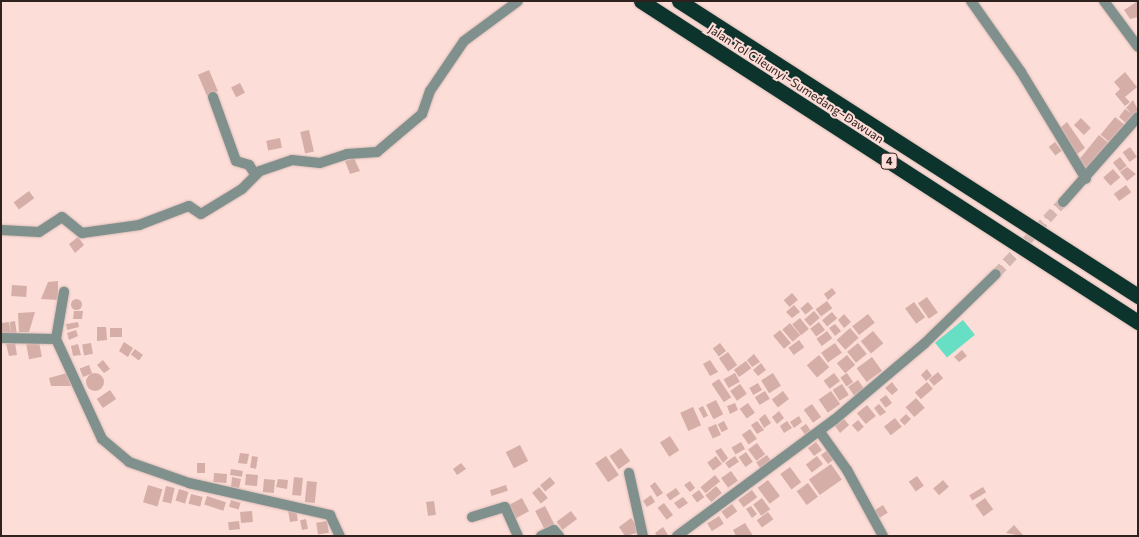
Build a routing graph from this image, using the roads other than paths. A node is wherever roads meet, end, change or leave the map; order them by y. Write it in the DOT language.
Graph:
graph roads {
  1 [pos="518,1"];
  2 [pos="640,1"];
  3 [pos="678,1"];
  4 [pos="971,1"];
  5 [pos="1104,1"];
  6 [pos="1138,47"];
  7 [pos="213,96"];
  8 [pos="1138,117"];
  9 [pos="255,174"];
  10 [pos="1086,179"];
  11 [pos="1063,202"];
  12 [pos="1,230"];
  13 [pos="996,274"];
  14 [pos="64,292"];
  15 [pos="1138,296"];
  16 [pos="1138,322"];
  17 [pos="1,338"];
  18 [pos="56,340"];
  19 [pos="820,432"];
  20 [pos="629,473"];
  21 [pos="472,518"];
  22 [pos="340,536"];
  23 [pos="518,536"];
  24 [pos="541,536"];
  25 [pos="559,536"];
  26 [pos="644,536"];
  27 [pos="677,536"];
  28 [pos="883,536"];
  1 -- 9 [label="street"];
  2 -- 16 [label="highway, Jalan Tol Cileunyi–Sumedang–Dawuan / 4"];
  3 -- 15 [label="highway, Jalan Tol Cileunyi–Sumedang–Dawuan / 4"];
  4 -- 10 [label="street"];
  5 -- 6 [label="street"];
  7 -- 9 [label="street"];
  8 -- 10 [label="street"];
  9 -- 12 [label="street"];
  10 -- 11 [label="street"];
  13 -- 19 [label="street"];
  14 -- 18 [label="street"];
  17 -- 18 [label="street"];
  18 -- 22 [label="street"];
  19 -- 27 [label="street"];
  19 -- 28 [label="street"];
  20 -- 26 [label="street"];
  21 -- 23 [label="street"];
  24 -- 25 [label="street"];
}
